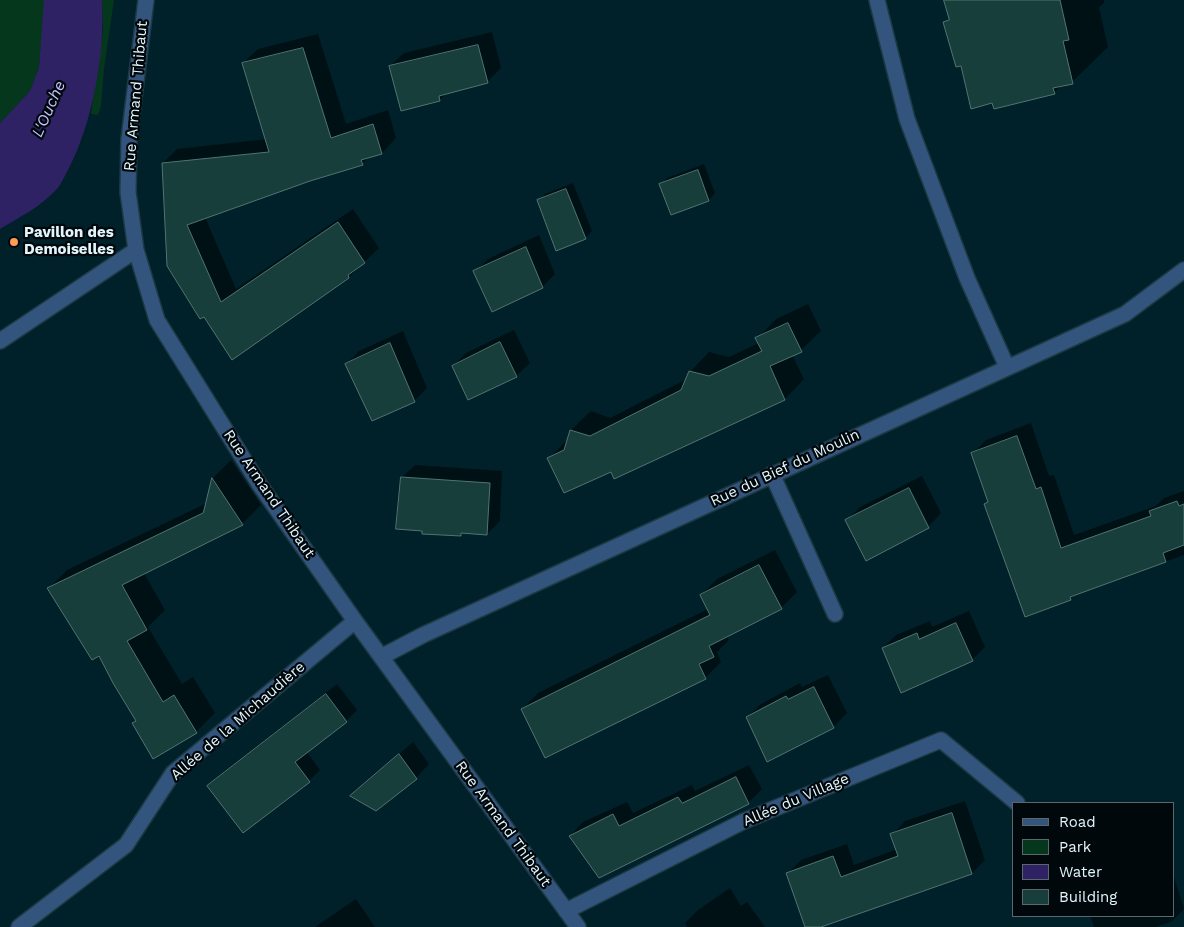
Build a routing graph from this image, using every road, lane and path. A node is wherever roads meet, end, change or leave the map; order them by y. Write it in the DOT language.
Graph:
graph roads {
  1 [pos="146,0"];
  2 [pos="877,0"];
  3 [pos="136,250"];
  4 [pos="1184,270"];
  5 [pos="0,340"];
  6 [pos="1007,367"];
  7 [pos="772,474"];
  8 [pos="835,614"];
  9 [pos="355,621"];
  10 [pos="381,657"];
  11 [pos="1016,802"];
  12 [pos="566,911"];
  13 [pos="19,927"];
  14 [pos="578,927"];
  1 -- 3 [label="street, Rue Armand Thibaut"];
  2 -- 6 [label="street"];
  3 -- 5 [label="street"];
  3 -- 9 [label="street, Rue Armand Thibaut"];
  4 -- 6 [label="street, Rue du Bief du Moulin"];
  6 -- 7 [label="street, Rue du Bief du Moulin"];
  7 -- 8 [label="street"];
  7 -- 10 [label="street, Rue du Bief du Moulin"];
  9 -- 10 [label="street, Rue Armand Thibaut"];
  9 -- 13 [label="street, Allée de la Michaudière"];
  10 -- 12 [label="street, Rue Armand Thibaut"];
  11 -- 12 [label="street, Allée du Village"];
  12 -- 14 [label="street, Rue Armand Thibaut"];
}
